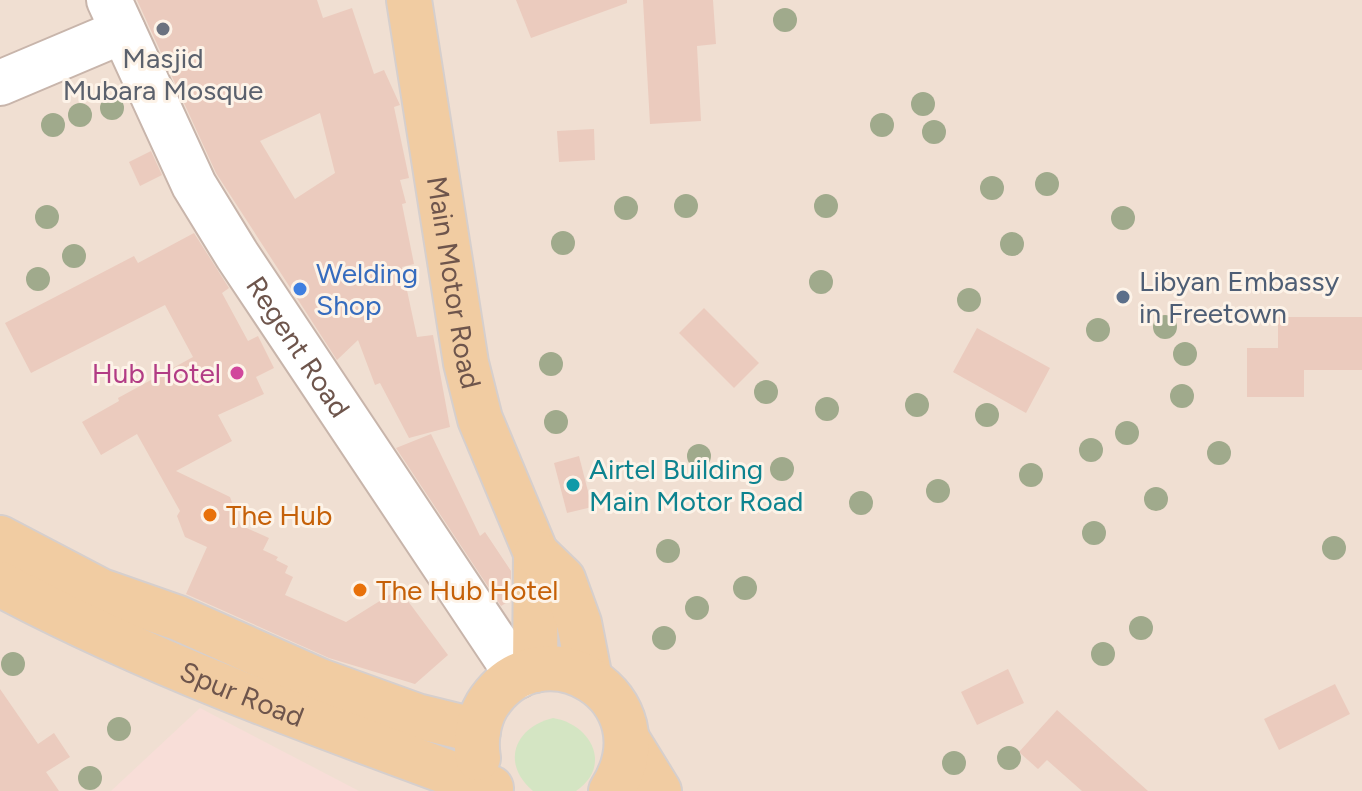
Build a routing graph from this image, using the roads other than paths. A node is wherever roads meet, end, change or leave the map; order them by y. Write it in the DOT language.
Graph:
graph roads {
  1 [pos="409,0"];
  2 [pos="116,16"];
  3 [pos="0,83"];
  4 [pos="0,538"];
  5 [pos="536,553"];
  6 [pos="0,584"];
  7 [pos="96,610"];
  8 [pos="527,673"];
  9 [pos="590,679"];
  10 [pos="478,731"];
  11 [pos="627,739"];
  12 [pos="492,790"];
  13 [pos="611,791"];
  14 [pos="659,791"];
  1 -- 5 [label="main road, Main Motor Road"];
  2 -- 3 [label="street"];
  2 -- 8 [label="street, Regent Road"];
  4 -- 7 [label="main road, Spur Road"];
  5 -- 8 [label="main road, Main Motor Road"];
  5 -- 9 [label="main road, Main Motor Road"];
  6 -- 7 [label="main road, Spur Road"];
  7 -- 10 [label="main road, Spur Road"];
  7 -- 12 [label="main road, Spur Road"];
  8 -- 9 [label="main road"];
  8 -- 10 [label="main road"];
  9 -- 11 [label="main road"];
  10 -- 12 [label="main road"];
  11 -- 13 [label="main road"];
  11 -- 14 [label="main road"];
}
